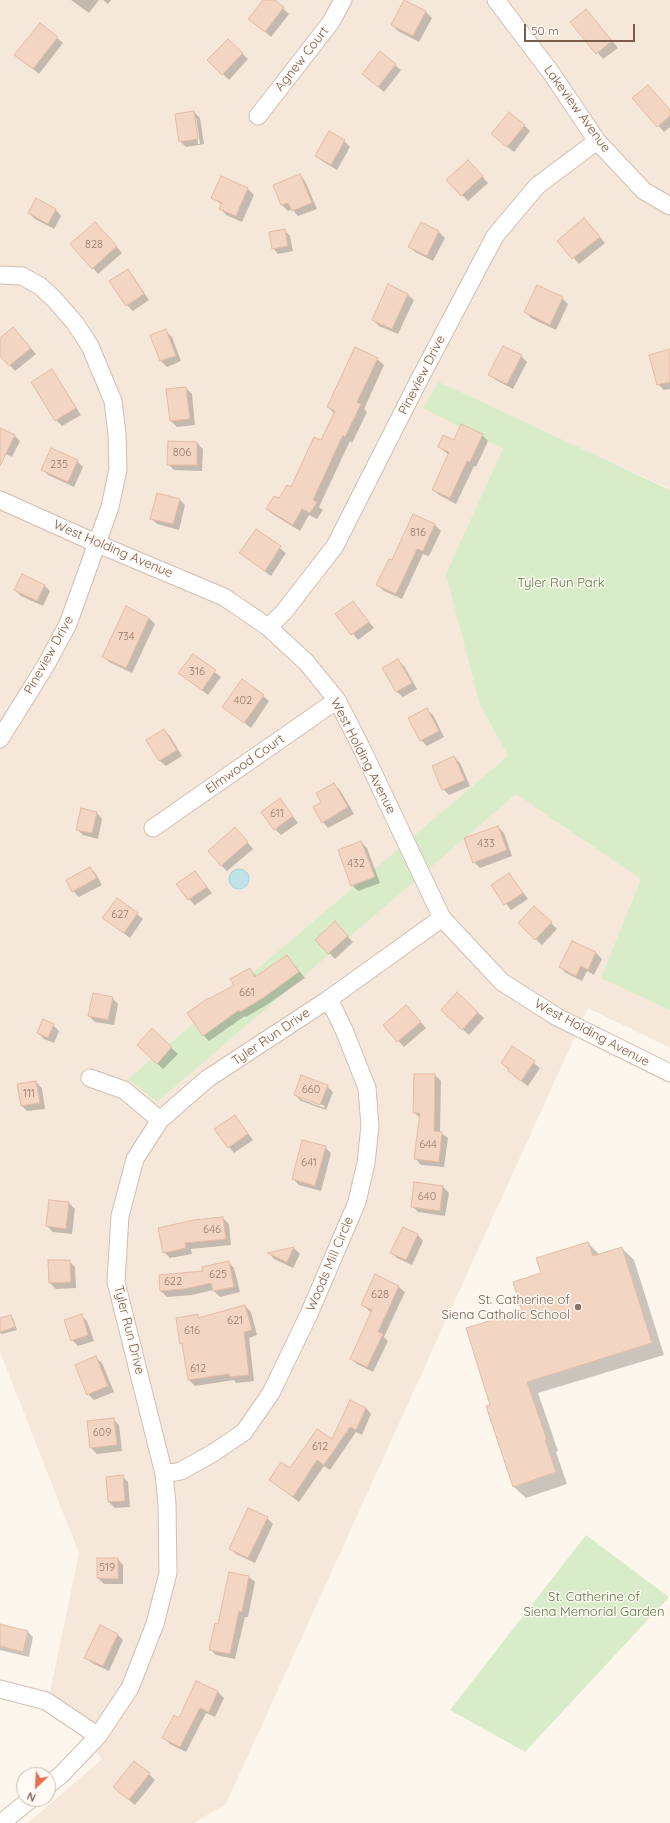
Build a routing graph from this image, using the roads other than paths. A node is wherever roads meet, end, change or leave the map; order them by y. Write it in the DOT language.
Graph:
graph roads {
  1 [pos="343,0"];
  2 [pos="496,0"];
  3 [pos="258,116"];
  4 [pos="597,141"];
  5 [pos="670,206"];
  6 [pos="0,275"];
  7 [pos="0,500"];
  8 [pos="98,544"];
  9 [pos="268,627"];
  10 [pos="337,700"];
  11 [pos="0,739"];
  12 [pos="152,828"];
  13 [pos="442,918"];
  14 [pos="328,999"];
  15 [pos="670,1073"];
  16 [pos="90,1078"];
  17 [pos="160,1120"];
  18 [pos="164,1474"];
  19 [pos="0,1689"];
  20 [pos="98,1736"];
  21 [pos="56,1779"];
  22 [pos="21,1807"];
  23 [pos="1,1823"];
  1 -- 3 [label="street, Agnew Court"];
  2 -- 4 [label="street, Lakeview Avenue"];
  4 -- 5 [label="street, Lakeview Avenue"];
  4 -- 9 [label="street, Pineview Drive"];
  6 -- 8 [label="street, Pineview Drive"];
  7 -- 8 [label="street, West Holding Avenue"];
  8 -- 9 [label="street, West Holding Avenue"];
  8 -- 11 [label="street, Pineview Drive"];
  9 -- 10 [label="street, West Holding Avenue"];
  10 -- 12 [label="street, Elmwood Court"];
  10 -- 13 [label="street, West Holding Avenue"];
  13 -- 14 [label="street, Tyler Run Drive"];
  13 -- 15 [label="street, West Holding Avenue"];
  14 -- 17 [label="street, Tyler Run Drive"];
  14 -- 18 [label="street, Woods Mill Circle"];
  16 -- 17 [label="street"];
  17 -- 18 [label="street, Tyler Run Drive"];
  18 -- 20 [label="street, Tyler Run Drive"];
  19 -- 20 [label="street"];
  20 -- 21 [label="street, Tyler Run Drive"];
  22 -- 23 [label="street"];
}
